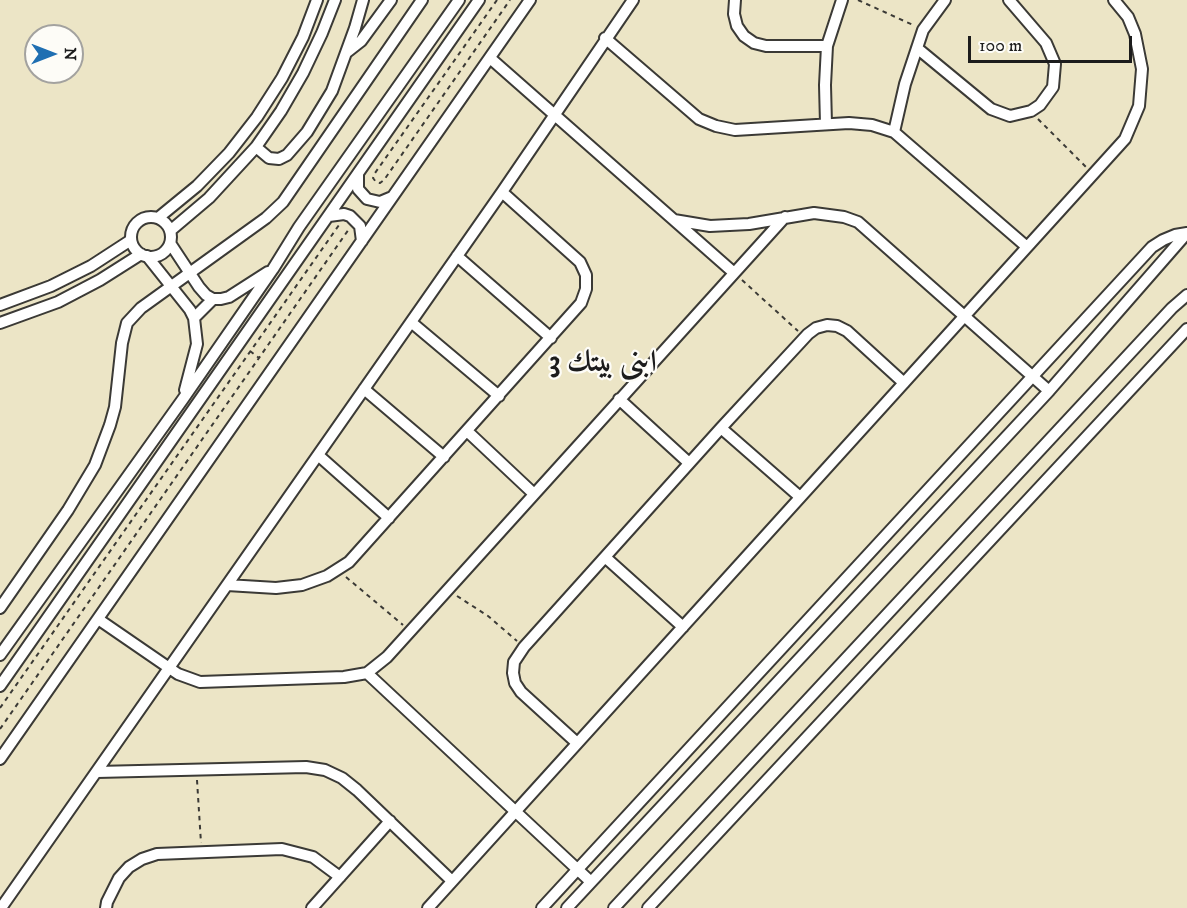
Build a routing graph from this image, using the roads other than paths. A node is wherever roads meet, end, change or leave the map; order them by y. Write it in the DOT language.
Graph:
graph roads {
  1 [pos="317,0"];
  2 [pos="335,0"];
  3 [pos="363,0"];
  4 [pos="391,0"];
  5 [pos="422,0"];
  6 [pos="459,0"];
  7 [pos="479,0"];
  8 [pos="530,0"];
  9 [pos="633,0"];
  10 [pos="735,0"];
  11 [pos="842,0"];
  12 [pos="945,0"];
  13 [pos="1009,0"];
  14 [pos="1114,0"];
  15 [pos="606,38"];
  16 [pos="827,46"];
  17 [pos="917,48"];
  18 [pos="347,53"];
  19 [pos="489,58"];
  20 [pos="554,115"];
  21 [pos="826,124"];
  22 [pos="894,132"];
  23 [pos="256,147"];
  24 [pos="358,175"];
  25 [pos="197,186"];
  26 [pos="502,192"];
  27 [pos="393,196"];
  28 [pos="209,198"];
  29 [pos="330,216"];
  30 [pos="785,217"];
  31 [pos="158,218"];
  32 [pos="674,220"];
  33 [pos="299,227"];
  34 [pos="1187,233"];
  35 [pos="170,237"];
  36 [pos="131,240"];
  37 [pos="362,241"];
  38 [pos="1027,247"];
  39 [pos="144,255"];
  40 [pos="457,256"];
  41 [pos="91,266"];
  42 [pos="273,269"];
  43 [pos="734,272"];
  44 [pos="190,273"];
  45 [pos="100,280"];
  46 [pos="282,283"];
  47 [pos="172,286"];
  48 [pos="1187,295"];
  49 [pos="213,299"];
  50 [pos="0,305"];
  51 [pos="965,316"];
  52 [pos="194,318"];
  53 [pos="411,322"];
  54 [pos="0,324"];
  55 [pos="1187,329"];
  56 [pos="551,338"];
  57 [pos="1033,377"];
  58 [pos="904,383"];
  59 [pos="364,389"];
  60 [pos="1049,391"];
  61 [pos="499,396"];
  62 [pos="183,399"];
  63 [pos="619,399"];
  64 [pos="721,428"];
  65 [pos="467,431"];
  66 [pos="318,454"];
  67 [pos="444,457"];
  68 [pos="689,464"];
  69 [pos="534,494"];
  70 [pos="800,497"];
  71 [pos="389,518"];
  72 [pos="96,520"];
  73 [pos="90,557"];
  74 [pos="605,557"];
  75 [pos="227,585"];
  76 [pos="0,608"];
  77 [pos="98,619"];
  78 [pos="683,627"];
  79 [pos="0,655"];
  80 [pos="168,668"];
  81 [pos="367,673"];
  82 [pos="0,686"];
  83 [pos="577,743"];
  84 [pos="0,759"];
  85 [pos="97,772"];
  86 [pos="515,812"];
  87 [pos="390,821"];
  88 [pos="578,869"];
  89 [pos="340,877"];
  90 [pos="452,881"];
  91 [pos="591,882"];
  92 [pos="1,908"];
  93 [pos="106,908"];
  94 [pos="312,908"];
  95 [pos="428,908"];
  96 [pos="542,908"];
  97 [pos="567,908"];
  98 [pos="614,908"];
  99 [pos="648,908"];
  1 -- 25 [label="street"];
  2 -- 23 [label="street"];
  3 -- 18 [label="street"];
  4 -- 18 [label="street"];
  5 -- 44 [label="street"];
  6 -- 33 [label="street"];
  7 -- 24 [label="street"];
  8 -- 19 [label="street"];
  9 -- 15 [label="street"];
  10 -- 16 [label="street"];
  11 -- 16 [label="street"];
  12 -- 17 [label="street"];
  13 -- 17 [label="street"];
  14 -- 38 [label="street"];
  15 -- 20 [label="street"];
  15 -- 21 [label="street"];
  16 -- 21 [label="street"];
  17 -- 22 [label="street"];
  18 -- 23 [label="street"];
  19 -- 20 [label="street"];
  19 -- 27 [label="street"];
  20 -- 26 [label="street"];
  20 -- 32 [label="street"];
  21 -- 22 [label="street"];
  22 -- 38 [label="street"];
  23 -- 28 [label="street"];
  24 -- 27 [label="street"];
  24 -- 29 [label="street"];
  25 -- 28 [label="street"];
  25 -- 31 [label="street"];
  26 -- 40 [label="street"];
  26 -- 56 [label="street"];
  27 -- 37 [label="street"];
  28 -- 35 [label="street"];
  29 -- 37 [label="street"];
  29 -- 46 [label="street"];
  30 -- 32 [label="street"];
  30 -- 43 [label="street"];
  30 -- 51 [label="street"];
  31 -- 35 [label="street"];
  31 -- 36 [label="street"];
  32 -- 43 [label="street"];
  33 -- 42 [label="street"];
  33 -- 46 [label="street"];
  34 -- 57 [label="street"];
  34 -- 60 [label="street"];
  35 -- 39 [label="street"];
  35 -- 44 [label="street"];
  36 -- 39 [label="street"];
  36 -- 41 [label="street"];
  37 -- 77 [label="street"];
  38 -- 51 [label="street"];
  39 -- 45 [label="street"];
  39 -- 47 [label="street"];
  40 -- 53 [label="street"];
  40 -- 56 [label="street"];
  41 -- 45 [label="street"];
  41 -- 50 [label="street"];
  42 -- 49 [label="street"];
  42 -- 62 [label="street"];
  43 -- 63 [label="street"];
  44 -- 47 [label="street"];
  44 -- 49 [label="street"];
  45 -- 54 [label="street"];
  46 -- 73 [label="street"];
  47 -- 52 [label="street"];
  47 -- 76 [label="street"];
  48 -- 98 [label="street"];
  49 -- 52 [label="street"];
  51 -- 57 [label="street"];
  51 -- 58 [label="street"];
  52 -- 62 [label="street"];
  53 -- 59 [label="street"];
  53 -- 61 [label="street"];
  55 -- 99 [label="street"];
  56 -- 61 [label="street"];
  57 -- 60 [label="street"];
  57 -- 88 [label="street"];
  58 -- 64 [label="street"];
  58 -- 70 [label="street"];
  59 -- 66 [label="street"];
  59 -- 67 [label="street"];
  60 -- 91 [label="street"];
  61 -- 65 [label="street"];
  62 -- 72 [label="street"];
  63 -- 68 [label="street"];
  63 -- 69 [label="street"];
  64 -- 68 [label="street"];
  64 -- 70 [label="street"];
  65 -- 67 [label="street"];
  65 -- 69 [label="street"];
  66 -- 71 [label="street"];
  66 -- 75 [label="street"];
  67 -- 71 [label="street"];
  68 -- 74 [label="street"];
  69 -- 81 [label="street"];
  70 -- 78 [label="street"];
  71 -- 75 [label="street"];
  72 -- 73 [label="street"];
  72 -- 79 [label="street"];
  73 -- 82 [label="street"];
  74 -- 78 [label="street"];
  74 -- 83 [label="street"];
  75 -- 80 [label="street"];
  77 -- 80 [label="street"];
  77 -- 84 [label="street"];
  78 -- 83 [label="street"];
  80 -- 81 [label="street"];
  80 -- 85 [label="street"];
  81 -- 86 [label="street"];
  83 -- 86 [label="street"];
  85 -- 87 [label="street"];
  85 -- 92 [label="street"];
  86 -- 88 [label="street"];
  86 -- 90 [label="street"];
  87 -- 89 [label="street"];
  87 -- 90 [label="street"];
  88 -- 91 [label="street"];
  88 -- 96 [label="street"];
  89 -- 93 [label="street"];
  89 -- 94 [label="street"];
  90 -- 95 [label="street"];
  91 -- 97 [label="street"];
}
